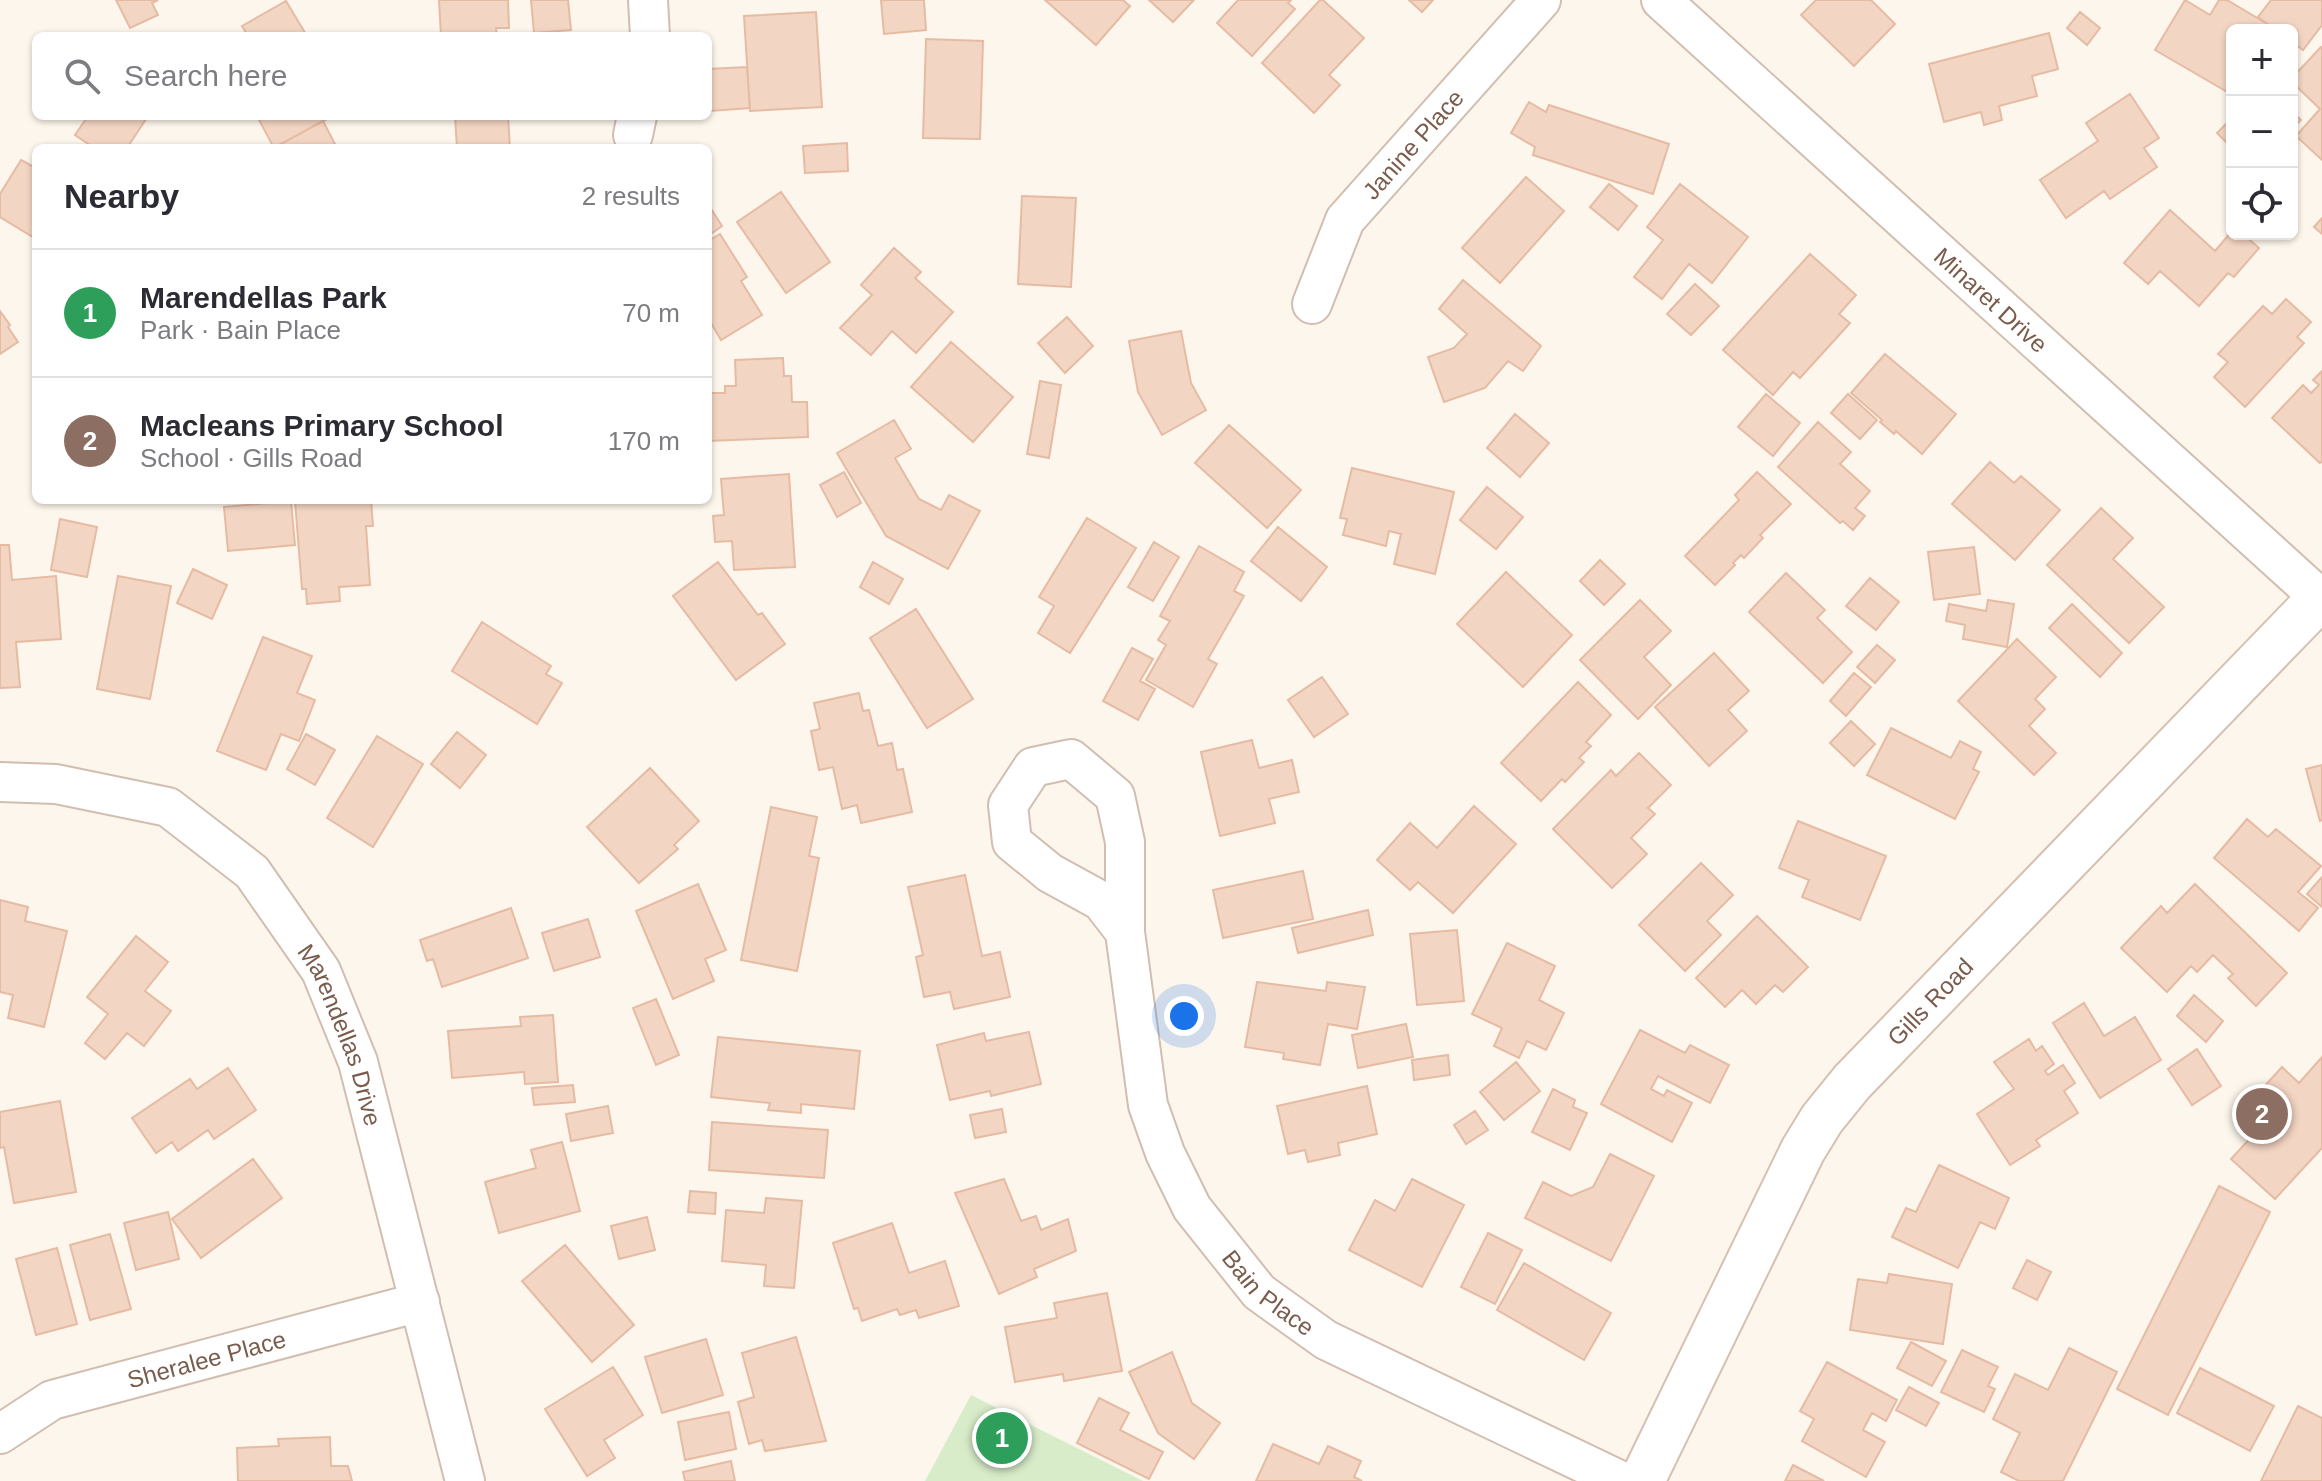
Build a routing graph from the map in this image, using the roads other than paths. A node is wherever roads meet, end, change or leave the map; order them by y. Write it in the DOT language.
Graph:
graph roads {
  1 [pos="648,0"];
  2 [pos="1541,0"];
  3 [pos="1661,0"];
  4 [pos="650,32"];
  5 [pos="1312,304"];
  6 [pos="2321,597"];
  7 [pos="0,782"];
  8 [pos="1125,932"];
  9 [pos="420,1302"];
  10 [pos="0,1434"];
  11 [pos="465,1481"];
  12 [pos="1621,1481"];
  13 [pos="1642,1481"];
  1 -- 4 [label="street"];
  2 -- 5 [label="street, Janine Place"];
  3 -- 6 [label="street, Minaret Drive"];
  6 -- 13 [label="street, Gills Road"];
  7 -- 9 [label="street, Marendellas Drive"];
  8 -- 12 [label="street, Bain Place"];
  9 -- 10 [label="street, Sheralee Place"];
  9 -- 11 [label="street, Marendellas Drive"];
}
